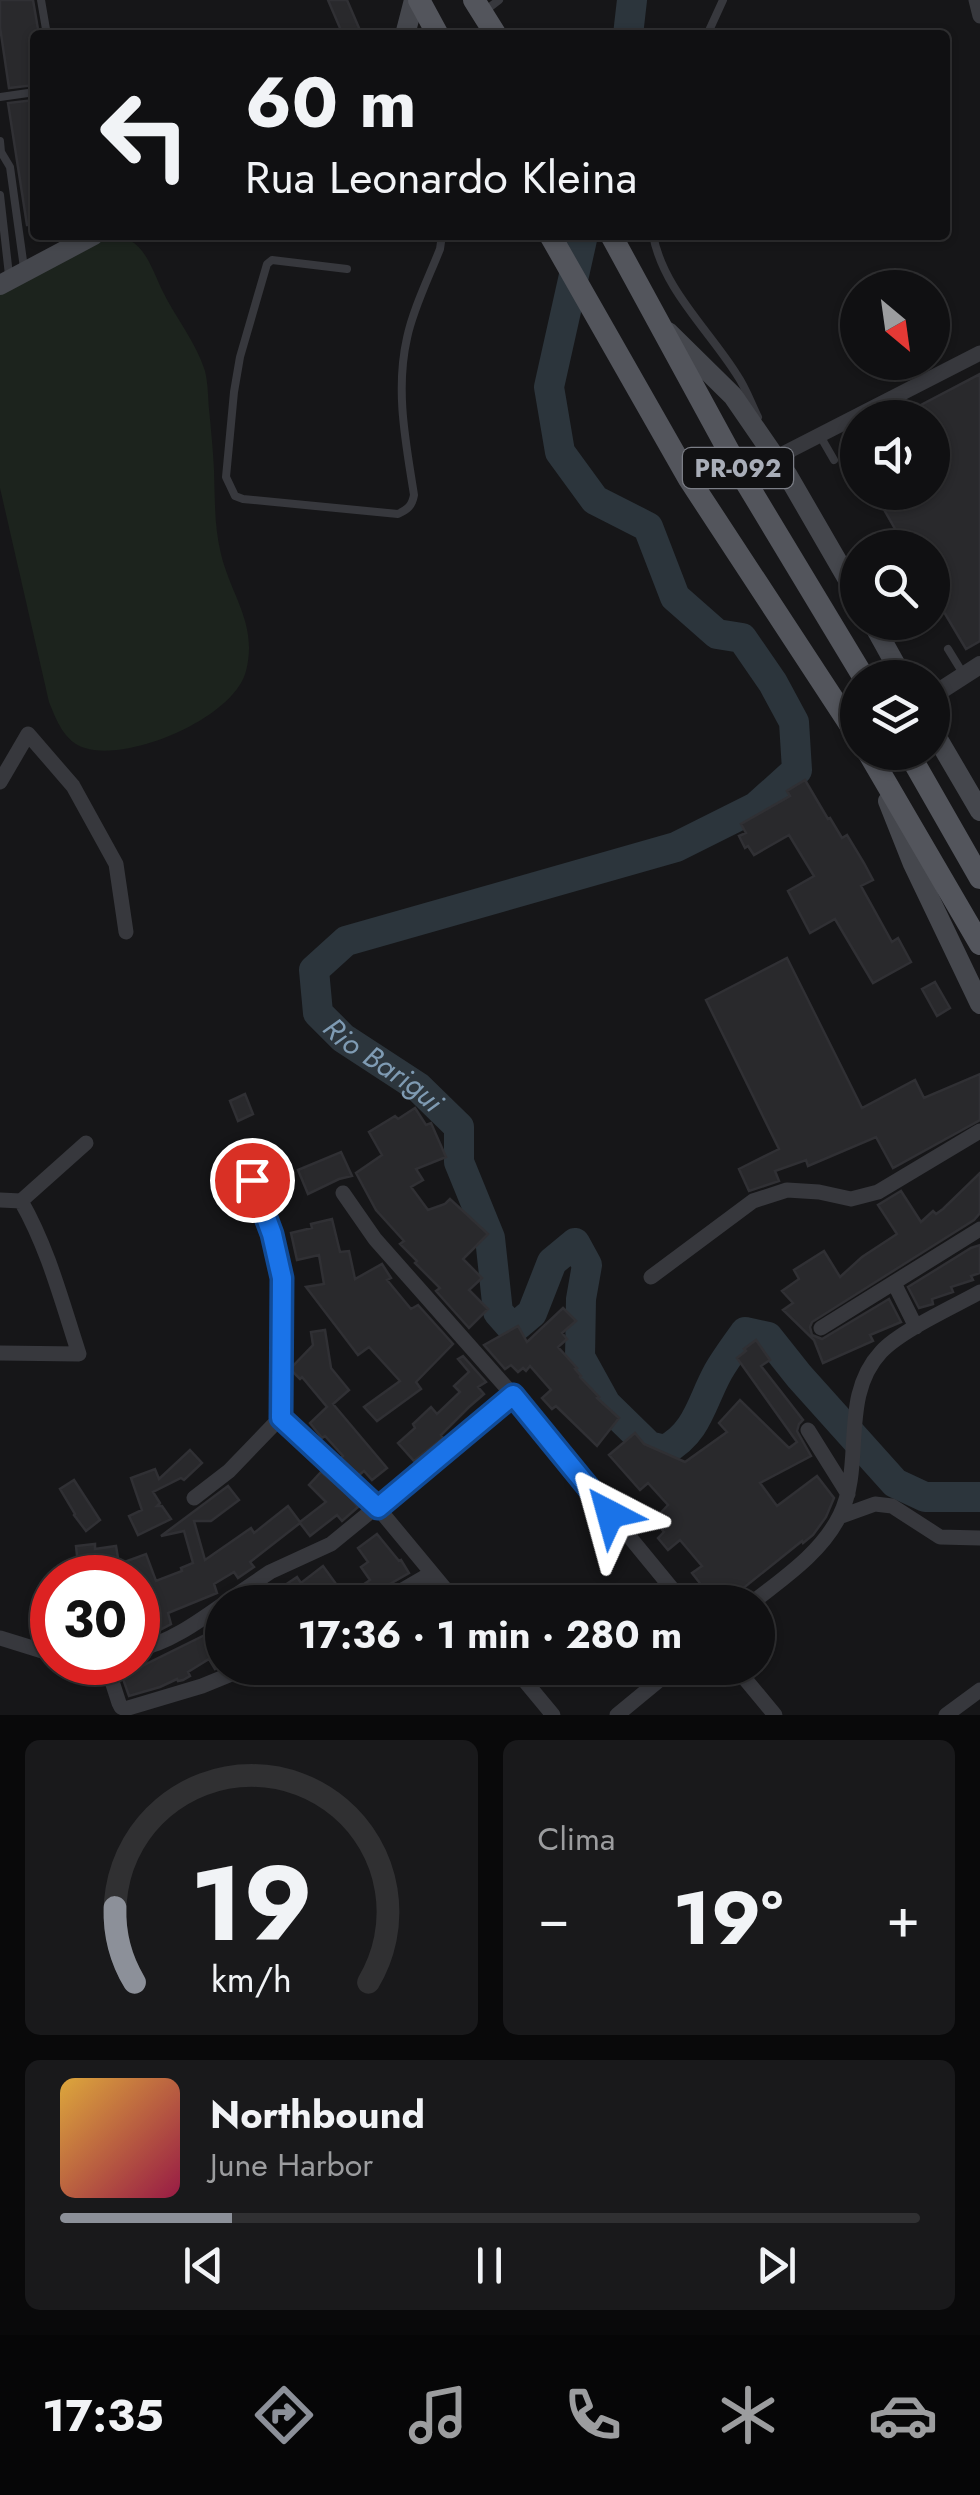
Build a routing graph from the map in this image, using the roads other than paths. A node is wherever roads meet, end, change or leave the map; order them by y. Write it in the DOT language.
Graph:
graph roads {
  1 [pos="41,0"];
  2 [pos="417,0"];
  3 [pos="723,0"];
  4 [pos="976,0"];
  5 [pos="485,4"];
  6 [pos="980,16"];
  7 [pos="46,30"];
  8 [pos="407,30"];
  9 [pos="435,30"];
  10 [pos="494,30"];
  11 [pos="709,30"];
  12 [pos="30,93"];
  13 [pos="0,98"];
  14 [pos="0,141"];
  15 [pos="1,155"];
  16 [pos="0,195"];
  17 [pos="85,240"];
  18 [pos="441,240"];
  19 [pos="553,240"];
  20 [pos="654,240"];
  21 [pos="616,244"];
  22 [pos="346,269"];
  23 [pos="11,279"];
  24 [pos="663,327"];
  25 [pos="980,352"];
  26 [pos="819,434"];
  27 [pos="776,457"];
  28 [pos="834,460"];
  29 [pos="840,566"];
  30 [pos="948,649"];
  31 [pos="853,660"];
  32 [pos="972,670"];
  33 [pos="950,684"];
  34 [pos="840,710"];
  35 [pos="950,759"];
  36 [pos="875,770"];
  37 [pos="878,770"];
  38 [pos="918,770"];
  39 [pos="0,782"];
  40 [pos="980,810"];
  41 [pos="980,878"];
  42 [pos="126,932"];
  43 [pos="980,944"];
  44 [pos="980,1004"];
  45 [pos="980,1131"];
  46 [pos="86,1144"];
  47 [pos="252,1180"];
  48 [pos="343,1193"];
  49 [pos="0,1200"];
  50 [pos="21,1201"];
  51 [pos="980,1229"];
  52 [pos="650,1277"];
  53 [pos="894,1283"];
  54 [pos="980,1292"];
  55 [pos="916,1327"];
  56 [pos="821,1328"];
  57 [pos="0,1353"];
  58 [pos="513,1395"];
  59 [pos="281,1418"];
  60 [pos="808,1430"];
  61 [pos="848,1494"];
  62 [pos="194,1498"];
  63 [pos="378,1508"];
  64 [pos="839,1517"];
  65 [pos="980,1538"];
  66 [pos="430,1574"];
  67 [pos="251,1585"];
  68 [pos="411,1585"];
  69 [pos="440,1585"];
  70 [pos="669,1585"];
  71 [pos="774,1585"];
  72 [pos="205,1618"];
  73 [pos="0,1638"];
  74 [pos="160,1642"];
  75 [pos="30,1647"];
  76 [pos="113,1685"];
  77 [pos="205,1685"];
  78 [pos="528,1685"];
  79 [pos="654,1685"];
  80 [pos="750,1685"];
  81 [pos="980,1690"];
  82 [pos="554,1715"];
  83 [pos="618,1715"];
  84 [pos="775,1715"];
  85 [pos="946,1715"];
  1 -- 7 [label="lane"];
  2 -- 8 [label="main road"];
  2 -- 9 [label="main road"];
  3 -- 11 [label="lane"];
  4 -- 6 [label="street"];
  5 -- 10 [label="main road"];
  12 -- 13 [label="lane"];
  14 -- 15 [label="lane"];
  15 -- 23 [label="lane"];
  16 -- 23 [label="lane"];
  17 -- 23 [label="main road"];
  18 -- 22 [label="lane"];
  19 -- 34 [label="main road, PR-092"];
  20 -- 27 [label="lane"];
  21 -- 24 [label="main road, PR-092"];
  24 -- 27 [label="main road"];
  24 -- 31 [label="main road, PR-092"];
  25 -- 26 [label="street"];
  26 -- 27 [label="street"];
  26 -- 28 [label="lane"];
  27 -- 29 [label="main road"];
  30 -- 32 [label="lane"];
  32 -- 33 [label="street"];
  35 -- 40 [label="main road"];
  36 -- 44 [label="main road"];
  37 -- 43 [label="main road"];
  38 -- 41 [label="main road"];
  39 -- 42 [label="street"];
  45 -- 52 [label="street"];
  46 -- 50 [label="street"];
  47 -- 59 [label="street"];
  48 -- 58 [label="street"];
  49 -- 50 [label="street"];
  50 -- 57 [label="street"];
  51 -- 53 [label="street"];
  53 -- 55 [label="street"];
  53 -- 56 [label="street"];
  54 -- 55 [label="street"];
  55 -- 61 [label="street"];
  58 -- 63 [label="street"];
  58 -- 70 [label="street"];
  59 -- 62 [label="street"];
  59 -- 63 [label="street"];
  60 -- 61 [label="street"];
  61 -- 64 [label="street"];
  63 -- 66 [label="street"];
  63 -- 67 [label="street"];
  64 -- 65 [label="street"];
  64 -- 71 [label="street"];
  66 -- 68 [label="street"];
  66 -- 69 [label="street"];
  72 -- 74 [label="street"];
  73 -- 75 [label="street"];
  76 -- 77 [label="street"];
  78 -- 82 [label="street"];
  79 -- 83 [label="street"];
  80 -- 84 [label="street"];
  81 -- 85 [label="street"];
}
